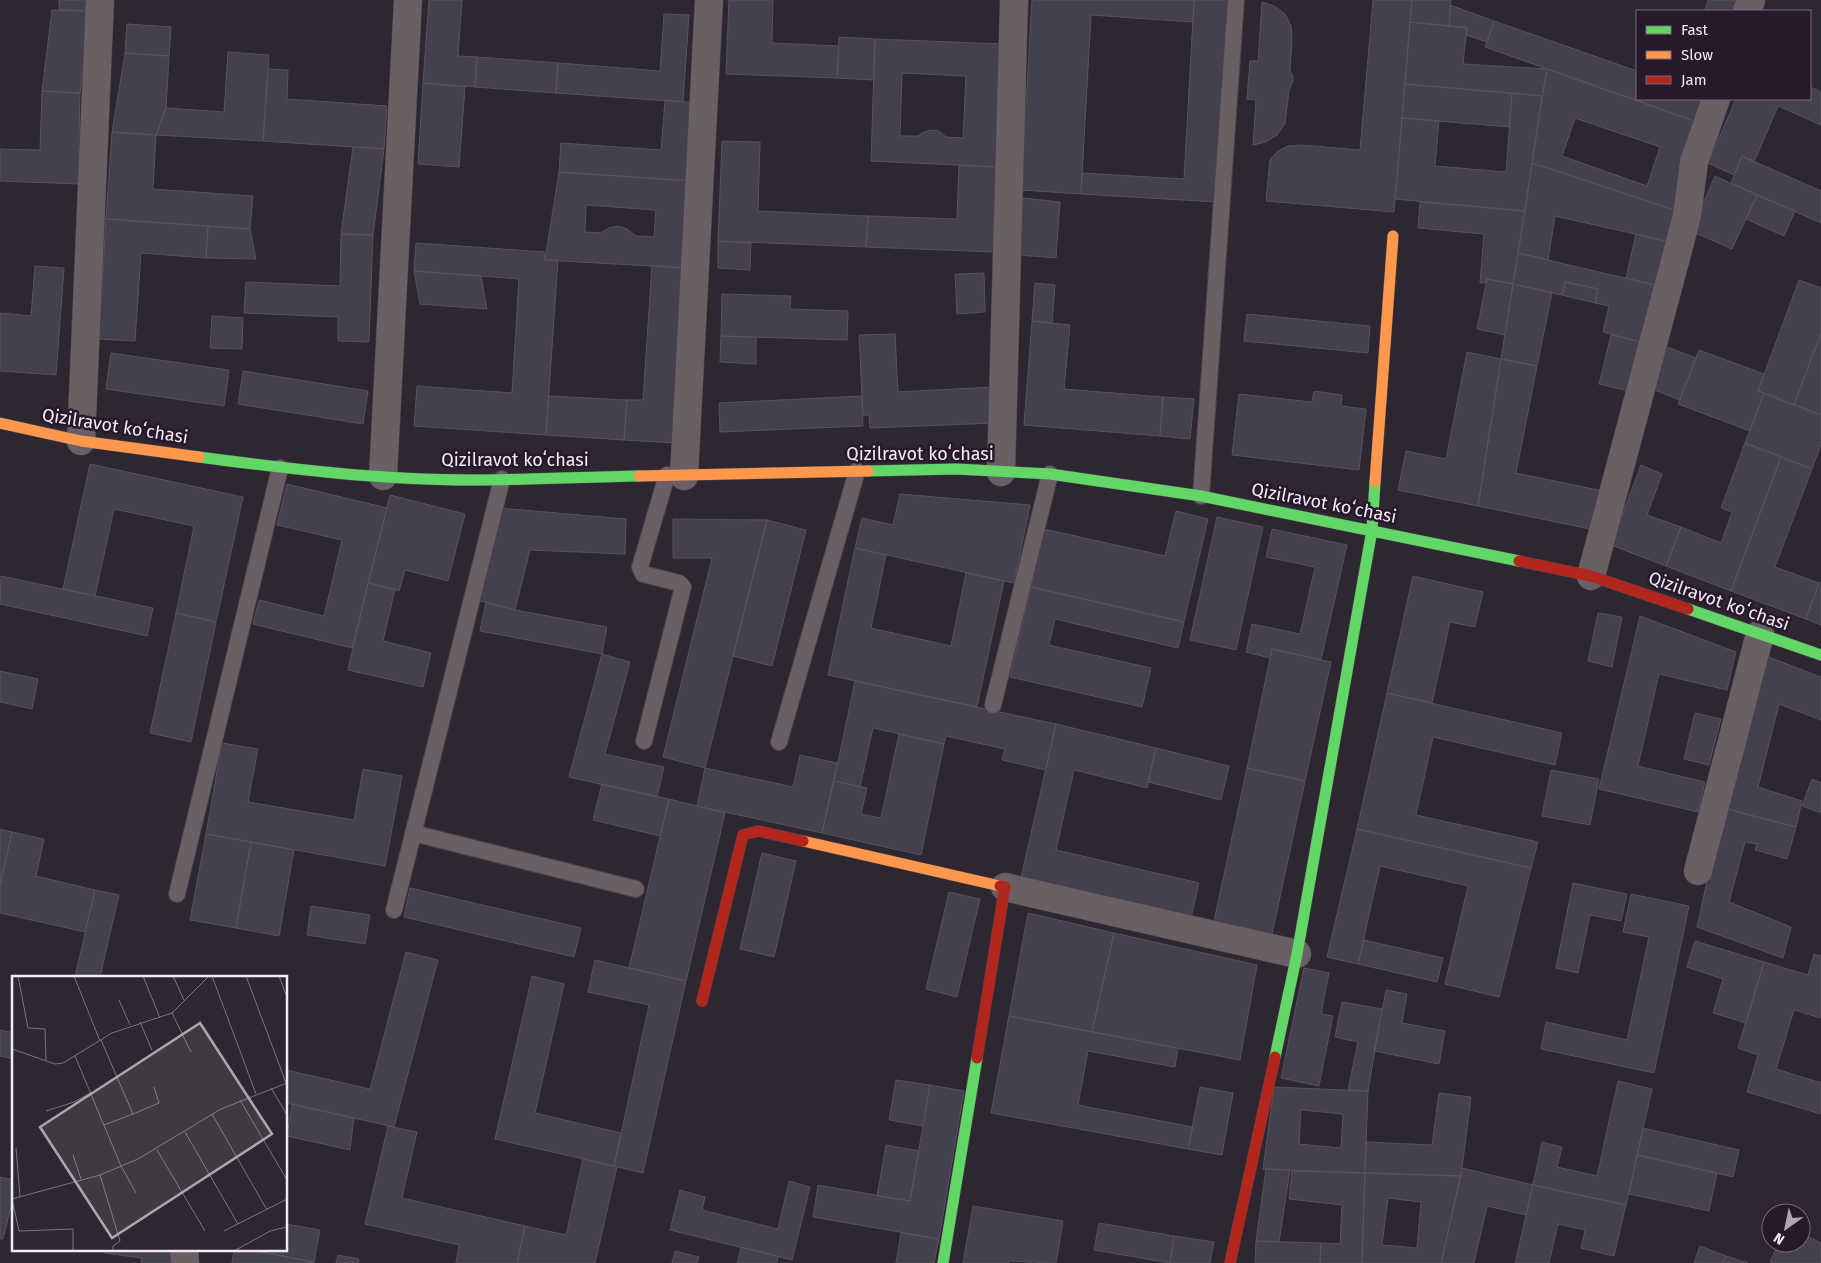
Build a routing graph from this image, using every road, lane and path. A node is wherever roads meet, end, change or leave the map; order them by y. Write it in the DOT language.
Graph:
graph roads {
  1 [pos="100,0"];
  2 [pos="408,0"];
  3 [pos="708,0"];
  4 [pos="1014,0"];
  5 [pos="1236,0"];
  6 [pos="1716,100"];
  7 [pos="1393,236"];
  8 [pos="0,423"];
  9 [pos="81,441"];
  10 [pos="280,468"];
  11 [pos="857,471"];
  12 [pos="1001,472"];
  13 [pos="1050,474"];
  14 [pos="383,476"];
  15 [pos="676,476"];
  16 [pos="502,479"];
  17 [pos="1201,496"];
  18 [pos="1372,530"];
  19 [pos="1591,576"];
  20 [pos="1760,634"];
  21 [pos="1821,655"];
  22 [pos="993,705"];
  23 [pos="644,741"];
  24 [pos="779,742"];
  25 [pos="413,834"];
  26 [pos="1698,871"];
  27 [pos="1005,887"];
  28 [pos="636,889"];
  29 [pos="177,894"];
  30 [pos="394,910"];
  31 [pos="1297,954"];
  32 [pos="702,1000"];
  33 [pos="184,1250"];
  34 [pos="185,1263"];
  35 [pos="943,1263"];
  36 [pos="1230,1263"];
  1 -- 9 [label="street"];
  2 -- 14 [label="street"];
  3 -- 15 [label="street"];
  4 -- 12 [label="street"];
  5 -- 17 [label="lane"];
  6 -- 19 [label="street"];
  7 -- 18 [label="street"];
  8 -- 9 [label="street, Qizilravot koʻchasi"];
  9 -- 10 [label="street, Qizilravot koʻchasi"];
  10 -- 14 [label="street, Qizilravot koʻchasi"];
  10 -- 29 [label="lane"];
  11 -- 12 [label="street, Qizilravot koʻchasi"];
  11 -- 15 [label="street, Qizilravot koʻchasi"];
  11 -- 24 [label="lane"];
  12 -- 13 [label="street, Qizilravot koʻchasi"];
  13 -- 17 [label="street, Qizilravot koʻchasi"];
  13 -- 22 [label="lane"];
  14 -- 16 [label="street, Qizilravot koʻchasi"];
  15 -- 16 [label="street, Qizilravot koʻchasi"];
  15 -- 23 [label="lane"];
  16 -- 25 [label="lane"];
  17 -- 18 [label="street, Qizilravot koʻchasi"];
  18 -- 19 [label="street, Qizilravot koʻchasi"];
  18 -- 31 [label="street"];
  19 -- 20 [label="street, Qizilravot koʻchasi"];
  20 -- 21 [label="street, Qizilravot koʻchasi"];
  20 -- 26 [label="street"];
  25 -- 28 [label="lane"];
  25 -- 30 [label="lane"];
  27 -- 31 [label="street"];
  27 -- 32 [label="street"];
  27 -- 35 [label="street"];
  31 -- 36 [label="street"];
  33 -- 34 [label="street"];
}
